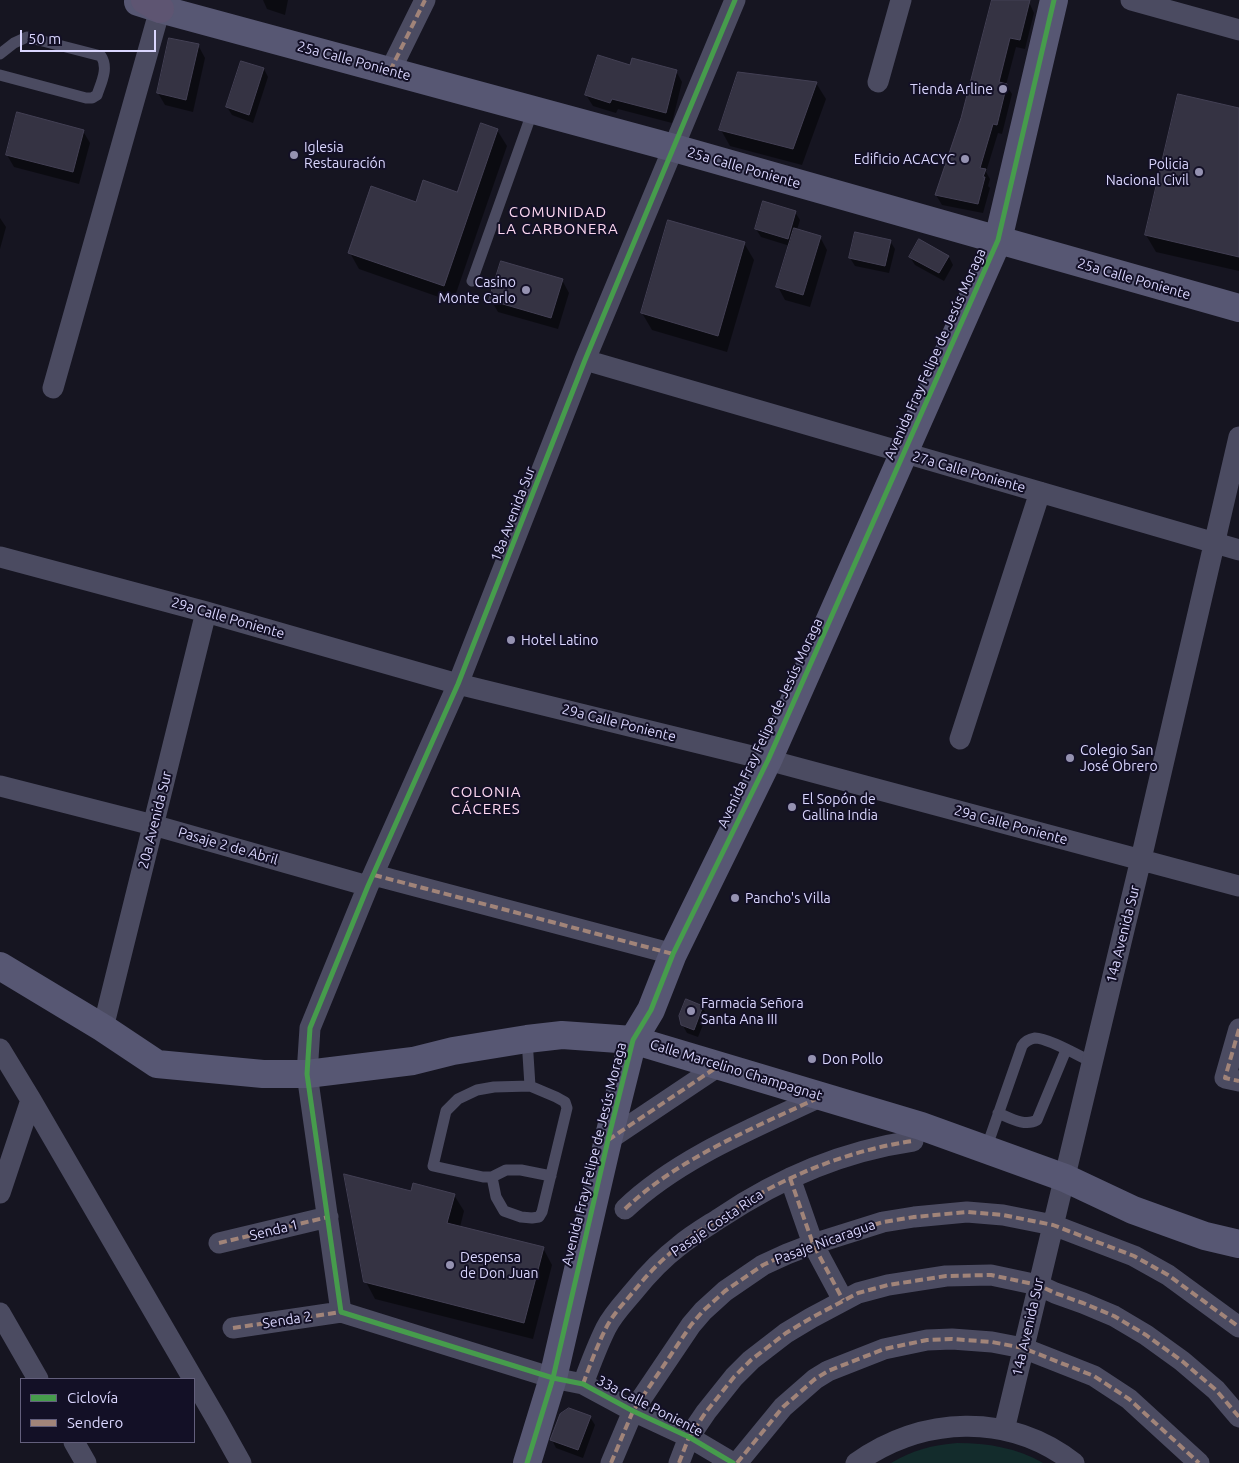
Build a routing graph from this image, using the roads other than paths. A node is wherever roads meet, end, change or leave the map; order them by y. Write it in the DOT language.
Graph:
graph roads {
  1 [pos="133,0"];
  2 [pos="425,0"];
  3 [pos="735,0"];
  4 [pos="901,0"];
  5 [pos="1054,0"];
  6 [pos="1131,0"];
  7 [pos="152,5"];
  8 [pos="1239,30"];
  9 [pos="0,54"];
  10 [pos="390,71"];
  11 [pos="0,75"];
  12 [pos="878,82"];
  13 [pos="533,110"];
  14 [pos="674,148"];
  15 [pos="998,240"];
  16 [pos="472,281"];
  17 [pos="1239,308"];
  18 [pos="585,360"];
  19 [pos="53,388"];
  20 [pos="1239,437"];
  21 [pos="903,453"];
  22 [pos="1040,492"];
  23 [pos="1214,543"];
  24 [pos="1239,550"];
  25 [pos="0,557"];
  26 [pos="206,612"];
  27 [pos="458,684"];
  28 [pos="960,739"];
  29 [pos="768,760"];
  30 [pos="0,786"];
  31 [pos="153,825"];
  32 [pos="1141,859"];
  33 [pos="371,881"];
  34 [pos="1239,886"];
  35 [pos="673,954"];
  36 [pos="0,966"];
  37 [pos="103,1028"];
  38 [pos="1239,1028"];
  39 [pos="527,1039"];
  40 [pos="633,1040"];
  41 [pos="0,1050"];
  42 [pos="1066,1050"];
  43 [pos="1092,1062"];
  44 [pos="720,1065"];
  45 [pos="308,1074"];
  46 [pos="1239,1082"];
  47 [pos="530,1086"];
  48 [pos="822,1096"];
  49 [pos="31,1100"];
  50 [pos="998,1114"];
  51 [pos="608,1140"];
  52 [pos="913,1142"];
  53 [pos="986,1149"];
  54 [pos="551,1176"];
  55 [pos="492,1177"];
  56 [pos="790,1178"];
  57 [pos="1064,1178"];
  58 [pos="0,1193"];
  59 [pos="625,1209"];
  60 [pos="328,1217"];
  61 [pos="1053,1225"];
  62 [pos="219,1243"];
  63 [pos="813,1244"];
  64 [pos="1239,1244"];
  65 [pos="1038,1285"];
  66 [pos="844,1300"];
  67 [pos="341,1312"];
  68 [pos="0,1313"];
  69 [pos="1239,1327"];
  70 [pos="233,1328"];
  71 [pos="1023,1348"];
  72 [pos="37,1378"];
  73 [pos="193,1378"];
  74 [pos="553,1378"];
  75 [pos="195,1382"];
  76 [pos="582,1384"];
  77 [pos="633,1411"];
  78 [pos="1239,1417"];
  79 [pos="1004,1430"];
  80 [pos="689,1437"];
  81 [pos="75,1443"];
  82 [pos="86,1463"];
  83 [pos="241,1463"];
  84 [pos="527,1463"];
  85 [pos="611,1463"];
  86 [pos="679,1463"];
  87 [pos="732,1463"];
  88 [pos="736,1463"];
  89 [pos="856,1463"];
  90 [pos="1074,1463"];
  91 [pos="1199,1463"];
  1 -- 7 [label="street, 25a Calle Poniente"];
  2 -- 10 [label="street"];
  3 -- 14 [label="street, 18a Avenida Sur"];
  4 -- 12 [label="street"];
  5 -- 15 [label="street, Avenida Fray Felipe de Jesús Moraga"];
  6 -- 8 [label="street"];
  7 -- 10 [label="street, 25a Calle Poniente"];
  7 -- 19 [label="street"];
  9 -- 11 [label="lane"];
  10 -- 13 [label="street, 25a Calle Poniente"];
  13 -- 14 [label="street, 25a Calle Poniente"];
  13 -- 16 [label="lane"];
  14 -- 15 [label="street, 25a Calle Poniente"];
  14 -- 18 [label="street, 18a Avenida Sur"];
  15 -- 17 [label="street, 25a Calle Poniente"];
  15 -- 21 [label="street, Avenida Fray Felipe de Jesús Moraga"];
  18 -- 21 [label="street, 27a Calle Poniente"];
  18 -- 27 [label="street, 18a Avenida Sur"];
  20 -- 23 [label="street, 14a Avenida Sur"];
  21 -- 22 [label="street, 27a Calle Poniente"];
  21 -- 29 [label="street, Avenida Fray Felipe de Jesús Moraga"];
  22 -- 23 [label="street, 27a Calle Poniente"];
  22 -- 28 [label="street"];
  23 -- 24 [label="street, 27a Calle Poniente"];
  23 -- 32 [label="street, 14a Avenida Sur"];
  25 -- 26 [label="street, 29a Calle Poniente"];
  26 -- 27 [label="street, 29a Calle Poniente"];
  26 -- 31 [label="street, 20a Avenida Sur"];
  27 -- 29 [label="street, 29a Calle Poniente"];
  27 -- 33 [label="street, 18a Avenida Sur"];
  29 -- 32 [label="street, 29a Calle Poniente"];
  29 -- 35 [label="street, Avenida Fray Felipe de Jesús Moraga"];
  30 -- 31 [label="street, Pasaje 2 de Abril"];
  31 -- 33 [label="street, Pasaje 2 de Abril"];
  31 -- 37 [label="street, 20a Avenida Sur"];
  32 -- 34 [label="street, 29a Calle Poniente"];
  32 -- 43 [label="street, 14a Avenida Sur"];
  33 -- 35 [label="street, Pasaje 2 de Abril"];
  33 -- 45 [label="street, 18a Avenida Sur"];
  35 -- 40 [label="street, Avenida Fray Felipe de Jesús Moraga"];
  36 -- 37 [label="street, Calle Marcelino Champagnat"];
  37 -- 45 [label="street, Calle Marcelino Champagnat"];
  38 -- 46 [label="street"];
  39 -- 40 [label="street, Calle Marcelino Champagnat"];
  39 -- 45 [label="street, Calle Marcelino Champagnat"];
  39 -- 47 [label="lane"];
  40 -- 44 [label="street, Calle Marcelino Champagnat"];
  40 -- 51 [label="street, Avenida Fray Felipe de Jesús Moraga"];
  41 -- 49 [label="street"];
  42 -- 43 [label="lane"];
  42 -- 50 [label="lane"];
  42 -- 50 [label="lane"];
  43 -- 57 [label="street, 14a Avenida Sur"];
  44 -- 48 [label="street, Calle Marcelino Champagnat"];
  44 -- 51 [label="street"];
  45 -- 60 [label="street, 18a Avenida Sur"];
  47 -- 54 [label="lane"];
  47 -- 55 [label="lane"];
  48 -- 53 [label="street, Calle Marcelino Champagnat"];
  48 -- 59 [label="street"];
  49 -- 58 [label="street"];
  49 -- 73 [label="street"];
  50 -- 53 [label="lane"];
  51 -- 74 [label="street, Avenida Fray Felipe de Jesús Moraga"];
  52 -- 56 [label="street, Pasaje Costa Rica"];
  53 -- 57 [label="street, Calle Marcelino Champagnat"];
  54 -- 55 [label="lane"];
  54 -- 55 [label="lane"];
  56 -- 63 [label="street"];
  56 -- 76 [label="street, Pasaje Costa Rica"];
  57 -- 61 [label="street, 14a Avenida Sur"];
  57 -- 64 [label="street, Calle Marcelino Champagnat"];
  60 -- 62 [label="street, Senda 1"];
  60 -- 67 [label="street, 18a Avenida Sur"];
  61 -- 63 [label="street, Pasaje Nicaragua"];
  61 -- 65 [label="street, 14a Avenida Sur"];
  61 -- 69 [label="street, Pasaje Nicaragua"];
  63 -- 66 [label="street"];
  63 -- 77 [label="street, Pasaje Nicaragua"];
  65 -- 66 [label="street"];
  65 -- 71 [label="street, 14a Avenida Sur"];
  65 -- 78 [label="street"];
  66 -- 80 [label="street"];
  67 -- 70 [label="street, Senda 2"];
  67 -- 74 [label="street, 33a Calle Poniente"];
  68 -- 72 [label="street"];
  71 -- 79 [label="street, 14a Avenida Sur"];
  71 -- 88 [label="street"];
  71 -- 91 [label="street"];
  74 -- 76 [label="street, 33a Calle Poniente"];
  74 -- 84 [label="street, Avenida Fray Felipe de Jesús Moraga"];
  75 -- 83 [label="street"];
  76 -- 77 [label="street, 33a Calle Poniente"];
  77 -- 80 [label="street, 33a Calle Poniente"];
  77 -- 85 [label="street, Pasaje Nicaragua"];
  79 -- 89 [label="street"];
  79 -- 90 [label="street"];
  80 -- 86 [label="street"];
  80 -- 87 [label="street, 33a Calle Poniente"];
  81 -- 82 [label="street"];
}
